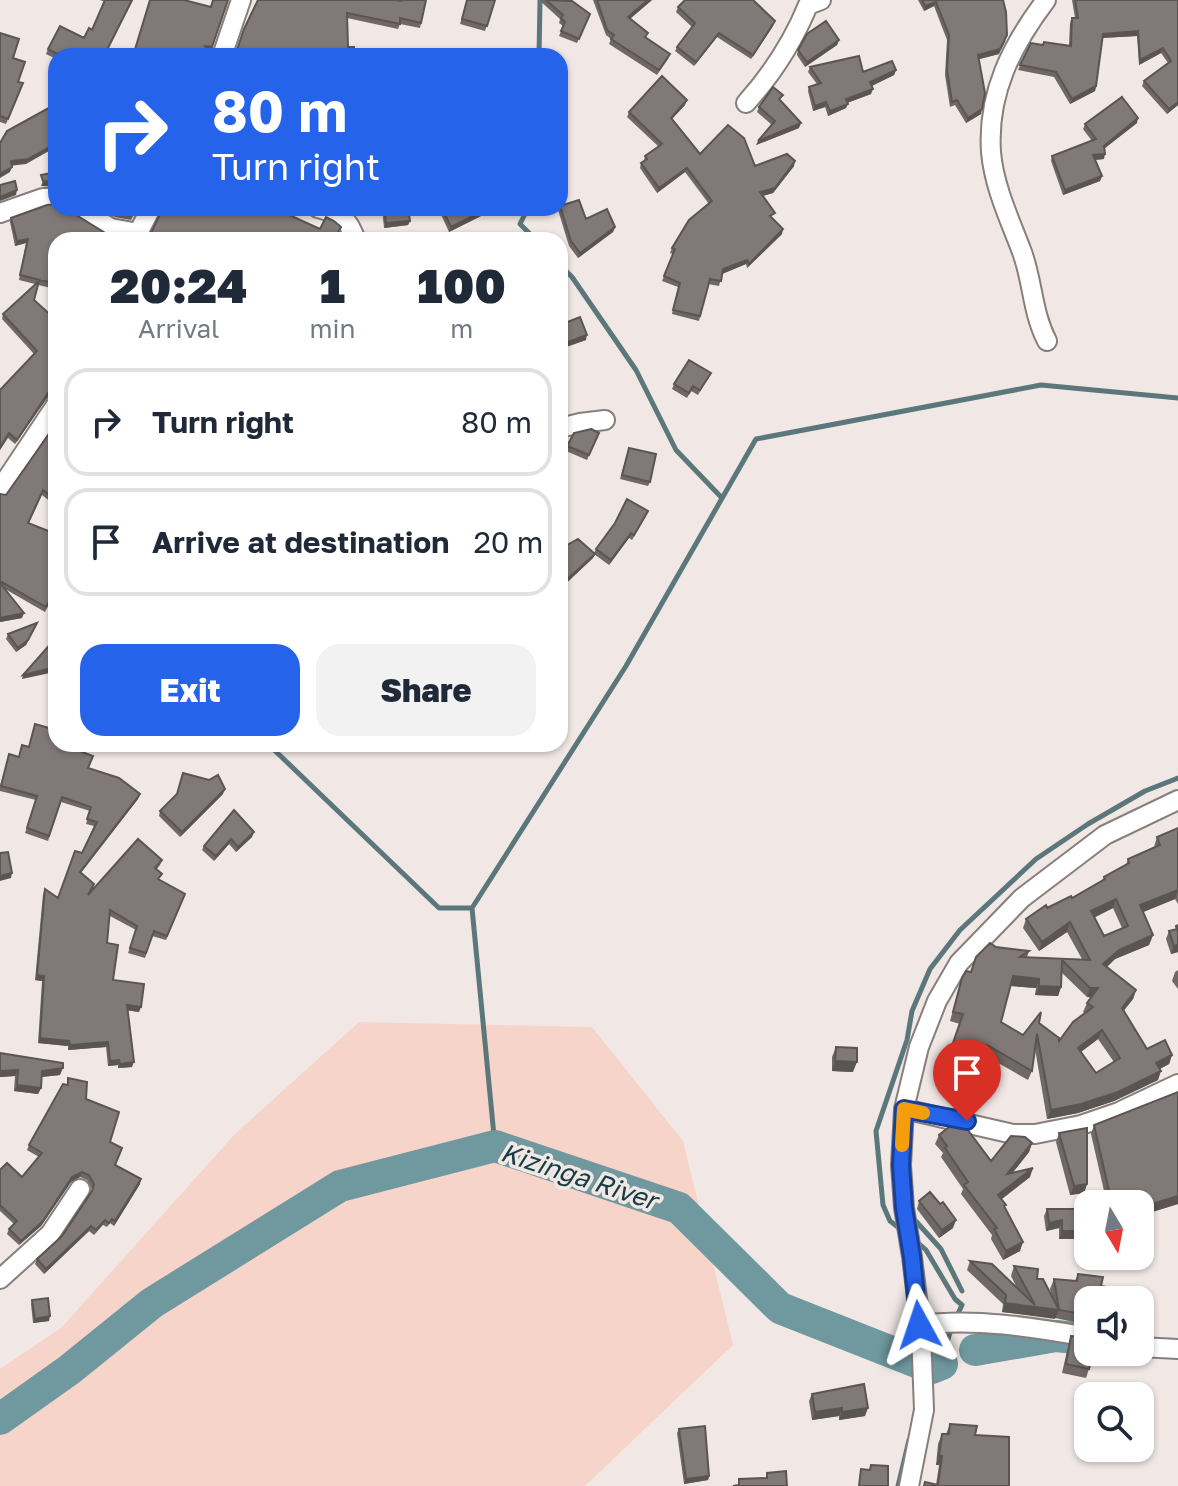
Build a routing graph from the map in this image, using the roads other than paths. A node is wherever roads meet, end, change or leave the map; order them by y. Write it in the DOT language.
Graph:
graph roads {
  1 [pos="241,0"];
  2 [pos="821,0"];
  3 [pos="1046,0"];
  4 [pos="225,48"];
  5 [pos="746,103"];
  6 [pos="48,198"];
  7 [pos="0,213"];
  8 [pos="91,216"];
  9 [pos="123,232"];
  10 [pos="1047,341"];
  11 [pos="48,417"];
  12 [pos="605,420"];
  13 [pos="568,427"];
  14 [pos="0,489"];
  15 [pos="1178,800"];
  16 [pos="1178,1084"];
  17 [pos="904,1109"];
  18 [pos="80,1189"];
  19 [pos="0,1279"];
  20 [pos="920,1328"];
  21 [pos="1074,1334"];
  22 [pos="1154,1348"];
  23 [pos="1178,1349"];
  24 [pos="909,1486"];
  1 -- 4 [label="street"];
  2 -- 5 [label="street"];
  3 -- 10 [label="street"];
  6 -- 7 [label="street"];
  8 -- 9 [label="street"];
  11 -- 14 [label="street"];
  12 -- 13 [label="street"];
  15 -- 17 [label="street"];
  16 -- 17 [label="street"];
  17 -- 20 [label="street"];
  18 -- 19 [label="street"];
  20 -- 21 [label="street"];
  20 -- 24 [label="street"];
  22 -- 23 [label="street"];
}
